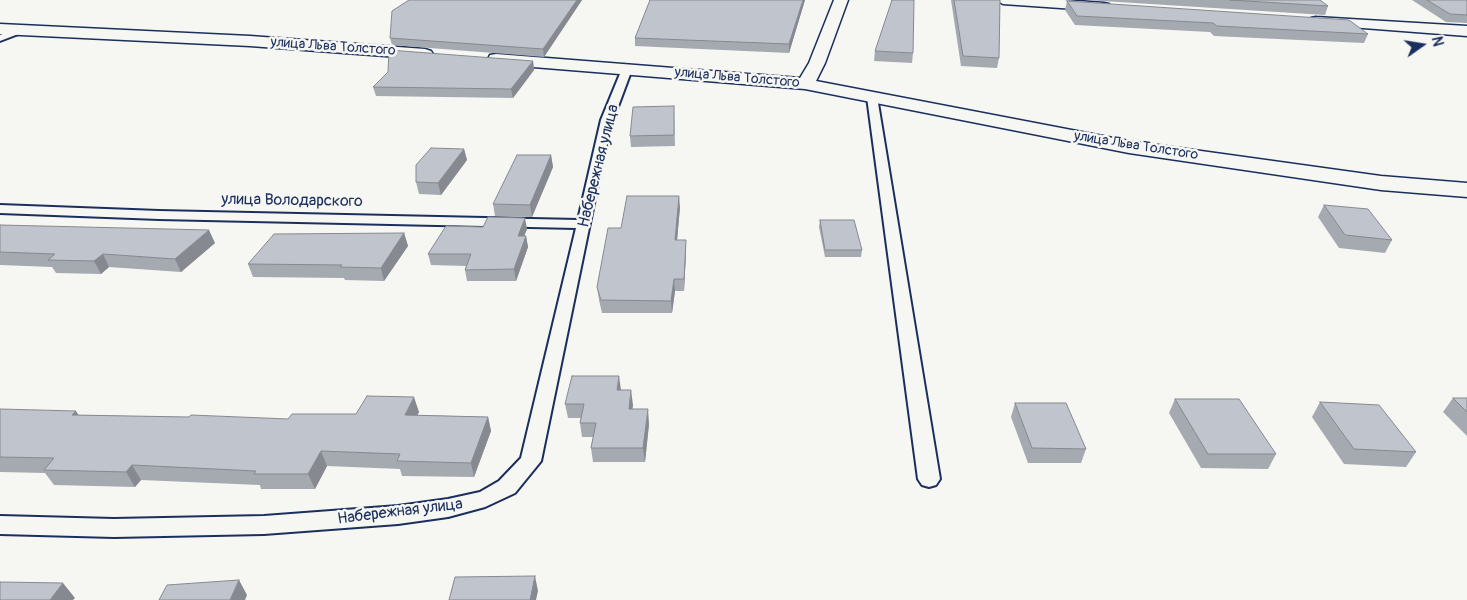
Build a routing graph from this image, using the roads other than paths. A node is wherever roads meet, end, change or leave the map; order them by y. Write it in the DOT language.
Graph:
graph roads {
  1 [pos="841,0"];
  2 [pos="1003,0"];
  3 [pos="1120,8"];
  4 [pos="1305,20"];
  5 [pos="9,30"];
  6 [pos="1467,31"];
  7 [pos="0,38"];
  8 [pos="438,55"];
  9 [pos="478,58"];
  10 [pos="627,69"];
  11 [pos="805,84"];
  12 [pos="872,97"];
  13 [pos="1467,190"];
  14 [pos="0,209"];
  15 [pos="584,224"];
  16 [pos="929,479"];
  17 [pos="0,525"];
  1 -- 11 [label="street"];
  2 -- 3 [label="street"];
  4 -- 6 [label="street"];
  5 -- 7 [label="lane"];
  5 -- 8 [label="street, улица Льва Толстого"];
  9 -- 10 [label="street, улица Льва Толстого"];
  10 -- 11 [label="street, улица Льва Толстого"];
  10 -- 15 [label="lane, Набережная улица"];
  11 -- 12 [label="street, улица Льва Толстого"];
  12 -- 13 [label="street, улица Льва Толстого"];
  12 -- 16 [label="lane"];
  14 -- 15 [label="lane, улица Володарского"];
  15 -- 17 [label="lane, Набережная улица"];
}
